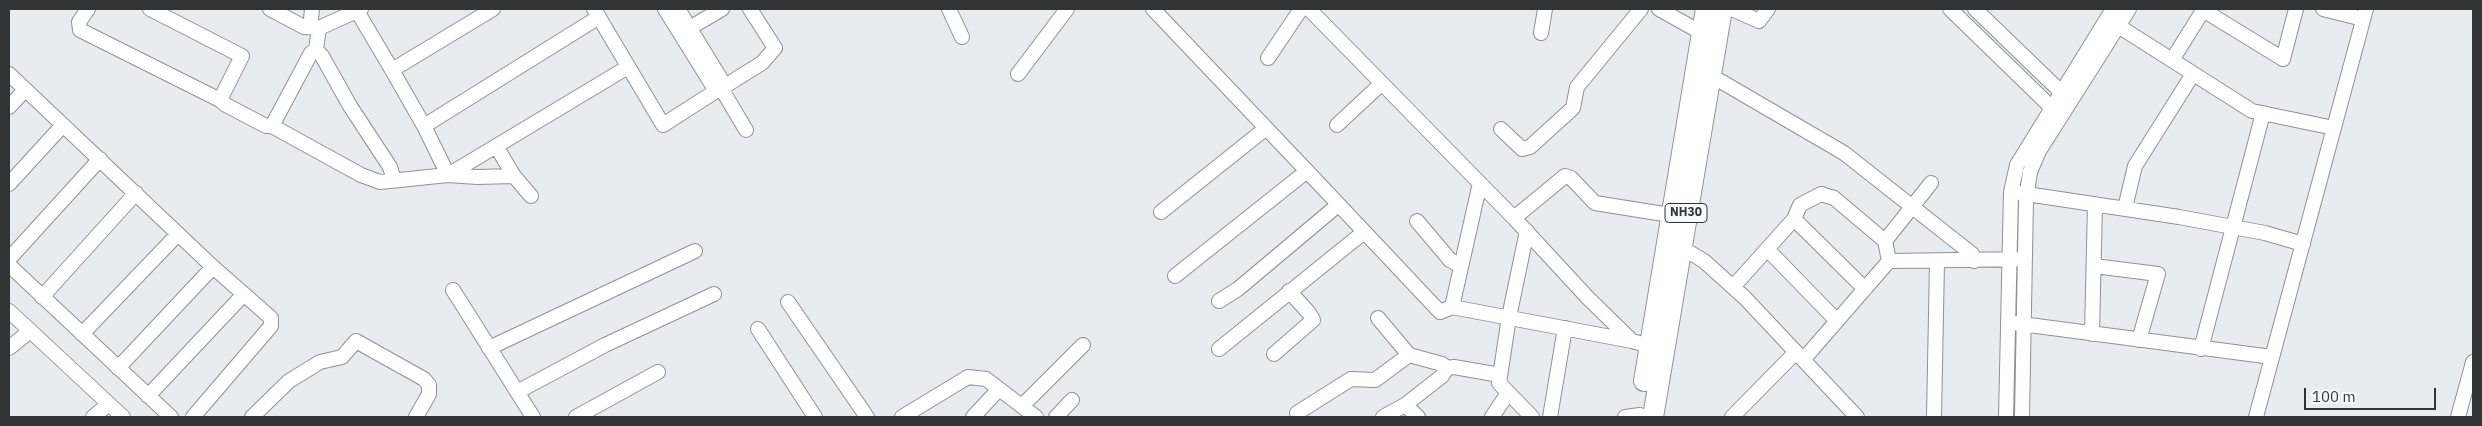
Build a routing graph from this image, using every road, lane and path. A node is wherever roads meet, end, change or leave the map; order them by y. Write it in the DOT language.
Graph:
graph roads {
  1 [pos="88,9"];
  2 [pos="150,9"];
  3 [pos="270,9"];
  4 [pos="290,9"];
  5 [pos="492,9"];
  6 [pos="665,9"];
  7 [pos="678,9"];
  8 [pos="722,9"];
  9 [pos="750,9"];
  10 [pos="949,9"];
  11 [pos="1067,9"];
  12 [pos="1153,9"];
  13 [pos="1302,9"];
  14 [pos="1309,9"];
  15 [pos="1545,9"];
  16 [pos="1641,9"];
  17 [pos="1659,9"];
  18 [pos="1706,9"];
  19 [pos="1722,9"];
  20 [pos="1732,9"];
  21 [pos="1768,9"];
  22 [pos="1950,9"];
  23 [pos="1975,9"];
  24 [pos="2129,9"];
  25 [pos="2204,9"];
  26 [pos="2296,9"];
  27 [pos="2323,9"];
  28 [pos="359,10"];
  29 [pos="596,13"];
  30 [pos="2364,14"];
  31 [pos="2113,18"];
  32 [pos="314,19"];
  33 [pos="685,31"];
  34 [pos="1541,33"];
  35 [pos="1702,33"];
  36 [pos="962,38"];
  37 [pos="316,50"];
  38 [pos="1268,58"];
  39 [pos="2172,60"];
  40 [pos="628,67"];
  41 [pos="392,70"];
  42 [pos="9,74"];
  43 [pos="1018,74"];
  44 [pos="2193,74"];
  45 [pos="1710,75"];
  46 [pos="1381,84"];
  47 [pos="721,88"];
  48 [pos="25,90"];
  49 [pos="2060,92"];
  50 [pos="220,100"];
  51 [pos="2051,107"];
  52 [pos="9,108"];
  53 [pos="2066,108"];
  54 [pos="2262,113"];
  55 [pos="63,125"];
  56 [pos="1337,125"];
  57 [pos="272,126"];
  58 [pos="424,126"];
  59 [pos="2334,128"];
  60 [pos="1265,129"];
  61 [pos="1501,129"];
  62 [pos="746,130"];
  63 [pos="496,146"];
  64 [pos="100,159"];
  65 [pos="1306,172"];
  66 [pos="448,174"];
  67 [pos="514,176"];
  68 [pos="394,180"];
  69 [pos="1480,183"];
  70 [pos="1931,183"];
  71 [pos="9,184"];
  72 [pos="2012,192"];
  73 [pos="136,193"];
  74 [pos="2027,194"];
  75 [pos="531,196"];
  76 [pos="2095,204"];
  77 [pos="1338,205"];
  78 [pos="1913,206"];
  79 [pos="2125,208"];
  80 [pos="1161,212"];
  81 [pos="1670,215"];
  82 [pos="1514,218"];
  83 [pos="1794,219"];
  84 [pos="1416,221"];
  85 [pos="2232,227"];
  86 [pos="174,231"];
  87 [pos="1527,231"];
  88 [pos="1364,232"];
  89 [pos="1885,241"];
  90 [pos="1674,243"];
  91 [pos="2303,244"];
  92 [pos="1767,249"];
  93 [pos="695,251"];
  94 [pos="9,259"];
  95 [pos="2025,259"];
  96 [pos="2010,260"];
  97 [pos="1889,261"];
  98 [pos="1974,261"];
  99 [pos="1937,262"];
  100 [pos="9,265"];
  101 [pos="1462,266"];
  102 [pos="2094,266"];
  103 [pos="213,267"];
  104 [pos="1175,276"];
  105 [pos="1733,287"];
  106 [pos="1865,289"];
  107 [pos="453,290"];
  108 [pos="1289,291"];
  109 [pos="244,294"];
  110 [pos="714,294"];
  111 [pos="42,297"];
  112 [pos="1219,301"];
  113 [pos="788,302"];
  114 [pos="1452,307"];
  115 [pos="9,311"];
  116 [pos="1509,317"];
  117 [pos="1378,318"];
  118 [pos="1837,321"];
  119 [pos="2009,322"];
  120 [pos="2024,324"];
  121 [pos="1564,328"];
  122 [pos="758,329"];
  123 [pos="30,331"];
  124 [pos="79,332"];
  125 [pos="2092,334"];
  126 [pos="2138,340"];
  127 [pos="1641,343"];
  128 [pos="1083,344"];
  129 [pos="9,348"];
  130 [pos="489,348"];
  131 [pos="1219,349"];
  132 [pos="2201,349"];
  133 [pos="1274,354"];
  134 [pos="1409,355"];
  135 [pos="1799,356"];
  136 [pos="2272,357"];
  137 [pos="2473,362"];
  138 [pos="118,368"];
  139 [pos="1447,368"];
  140 [pos="658,372"];
  141 [pos="1500,374"];
  142 [pos="999,389"];
  143 [pos="517,392"];
  144 [pos="1508,393"];
  145 [pos="148,396"];
  146 [pos="1072,400"];
  147 [pos="109,404"];
  148 [pos="1405,405"];
  149 [pos="1022,406"];
  150 [pos="1297,413"];
  151 [pos="92,417"];
  152 [pos="123,417"];
  153 [pos="171,417"];
  154 [pos="193,417"];
  155 [pos="252,417"];
  156 [pos="416,417"];
  157 [pos="533,417"];
  158 [pos="576,417"];
  159 [pos="815,417"];
  160 [pos="866,417"];
  161 [pos="902,417"];
  162 [pos="973,417"];
  163 [pos="1036,417"];
  164 [pos="1056,417"];
  165 [pos="1383,417"];
  166 [pos="1418,417"];
  167 [pos="1492,417"];
  168 [pos="1532,417"];
  169 [pos="1550,417"];
  170 [pos="1639,417"];
  171 [pos="1732,417"];
  172 [pos="1857,417"];
  173 [pos="1934,417"];
  174 [pos="2006,417"];
  175 [pos="2022,417"];
  176 [pos="2256,417"];
  177 [pos="2458,417"];
  1 -- 50 [label="street"];
  2 -- 50 [label="street"];
  3 -- 32 [label="street"];
  4 -- 32 [label="street"];
  5 -- 41 [label="street"];
  6 -- 33 [label="street"];
  7 -- 33 [label="street"];
  8 -- 33 [label="street"];
  9 -- 47 [label="street"];
  10 -- 36 [label="street"];
  11 -- 43 [label="street"];
  12 -- 60 [label="street"];
  13 -- 38 [label="street"];
  14 -- 46 [label="street"];
  15 -- 34 [label="street"];
  16 -- 61 [label="street"];
  17 -- 35 [label="street"];
  18 -- 35 [label="highway, NH30"];
  19 -- 45 [label="highway, NH30"];
  20 -- 21 [label="street"];
  22 -- 51 [label="street"];
  23 -- 49 [label="street"];
  24 -- 31 [label="street"];
  25 -- 26 [label="street"];
  25 -- 39 [label="street"];
  27 -- 30 [label="street"];
  28 -- 32 [label="street"];
  28 -- 41 [label="street"];
  29 -- 40 [label="street"];
  29 -- 58 [label="street"];
  30 -- 59 [label="street"];
  31 -- 39 [label="street"];
  31 -- 49 [label="street"];
  31 -- 53 [label="street"];
  32 -- 37 [label="street"];
  33 -- 47 [label="street"];
  35 -- 81 [label="highway, NH30"];
  37 -- 57 [label="street"];
  37 -- 68 [label="street"];
  39 -- 44 [label="street"];
  40 -- 47 [label="street"];
  40 -- 63 [label="street"];
  41 -- 58 [label="street"];
  42 -- 48 [label="street"];
  44 -- 54 [label="street"];
  44 -- 79 [label="street"];
  45 -- 78 [label="street"];
  45 -- 90 [label="highway, NH30"];
  46 -- 56 [label="street"];
  46 -- 69 [label="street"];
  47 -- 62 [label="street"];
  48 -- 52 [label="street"];
  48 -- 55 [label="street"];
  49 -- 51 [label="street"];
  49 -- 53 [label="street"];
  50 -- 57 [label="street"];
  51 -- 53 [label="street"];
  51 -- 72 [label="street"];
  53 -- 74 [label="street"];
  54 -- 59 [label="street"];
  54 -- 85 [label="street"];
  55 -- 64 [label="street"];
  55 -- 71 [label="street"];
  57 -- 68 [label="street"];
  58 -- 66 [label="street"];
  59 -- 91 [label="street"];
  60 -- 65 [label="street"];
  60 -- 80 [label="street"];
  63 -- 66 [label="street"];
  63 -- 67 [label="street"];
  64 -- 73 [label="street"];
  64 -- 94 [label="street"];
  65 -- 77 [label="street"];
  65 -- 104 [label="street"];
  66 -- 67 [label="street"];
  66 -- 68 [label="street"];
  67 -- 75 [label="street"];
  69 -- 82 [label="street"];
  69 -- 101 [label="street"];
  70 -- 78 [label="street"];
  72 -- 74 [label="street"];
  72 -- 96 [label="street"];
  73 -- 86 [label="street"];
  73 -- 111 [label="street"];
  74 -- 76 [label="street"];
  74 -- 95 [label="street"];
  76 -- 79 [label="street"];
  76 -- 102 [label="street"];
  77 -- 88 [label="street"];
  77 -- 112 [label="street"];
  78 -- 89 [label="street"];
  78 -- 98 [label="street"];
  79 -- 85 [label="street"];
  81 -- 82 [label="street"];
  81 -- 90 [label="highway, NH30"];
  82 -- 87 [label="street"];
  83 -- 89 [label="street"];
  83 -- 92 [label="street"];
  83 -- 106 [label="street"];
  84 -- 101 [label="street"];
  85 -- 91 [label="street"];
  85 -- 132 [label="street"];
  86 -- 103 [label="street"];
  86 -- 124 [label="street"];
  87 -- 116 [label="street"];
  87 -- 127 [label="street"];
  88 -- 108 [label="street"];
  88 -- 114 [label="street"];
  89 -- 97 [label="street"];
  90 -- 105 [label="street"];
  90 -- 127 [label="highway, NH30"];
  90 -- 170 [label="highway, NH30"];
  91 -- 136 [label="street"];
  92 -- 105 [label="street"];
  92 -- 118 [label="street"];
  93 -- 130 [label="street"];
  95 -- 96 [label="street"];
  95 -- 120 [label="street"];
  96 -- 98 [label="street"];
  96 -- 119 [label="street"];
  97 -- 99 [label="street"];
  97 -- 106 [label="street"];
  98 -- 99 [label="street"];
  99 -- 173 [label="street"];
  100 -- 111 [label="street"];
  101 -- 114 [label="street"];
  102 -- 125 [label="street"];
  102 -- 126 [label="street"];
  103 -- 109 [label="street"];
  103 -- 138 [label="street"];
  105 -- 135 [label="street"];
  106 -- 118 [label="street"];
  107 -- 130 [label="street"];
  108 -- 131 [label="street"];
  108 -- 133 [label="street"];
  109 -- 145 [label="street"];
  109 -- 154 [label="street"];
  110 -- 143 [label="street"];
  111 -- 124 [label="street"];
  113 -- 160 [label="street"];
  114 -- 116 [label="street"];
  115 -- 123 [label="street"];
  116 -- 121 [label="street"];
  116 -- 141 [label="street"];
  117 -- 134 [label="street"];
  118 -- 135 [label="street"];
  119 -- 120 [label="street"];
  119 -- 174 [label="street"];
  120 -- 125 [label="street"];
  120 -- 175 [label="street"];
  121 -- 127 [label="street"];
  121 -- 169 [label="street"];
  122 -- 159 [label="street"];
  123 -- 129 [label="street"];
  123 -- 147 [label="street"];
  124 -- 138 [label="street"];
  125 -- 126 [label="street"];
  126 -- 132 [label="street"];
  127 -- 170 [label="highway, NH30"];
  128 -- 149 [label="street"];
  130 -- 143 [label="street"];
  132 -- 136 [label="street"];
  134 -- 139 [label="street"];
  134 -- 150 [label="street"];
  135 -- 171 [label="street"];
  135 -- 172 [label="street"];
  136 -- 176 [label="street"];
  137 -- 177 [label="street"];
  138 -- 145 [label="street"];
  139 -- 141 [label="street"];
  139 -- 148 [label="street"];
  140 -- 158 [label="street"];
  141 -- 144 [label="street"];
  142 -- 149 [label="street"];
  142 -- 161 [label="street"];
  142 -- 162 [label="street"];
  143 -- 157 [label="street"];
  144 -- 167 [label="street"];
  144 -- 168 [label="street"];
  145 -- 153 [label="street"];
  146 -- 164 [label="street"];
  147 -- 151 [label="street"];
  147 -- 152 [label="street"];
  148 -- 165 [label="street"];
  148 -- 166 [label="street"];
  149 -- 163 [label="street"];
  155 -- 156 [label="street"];
}
